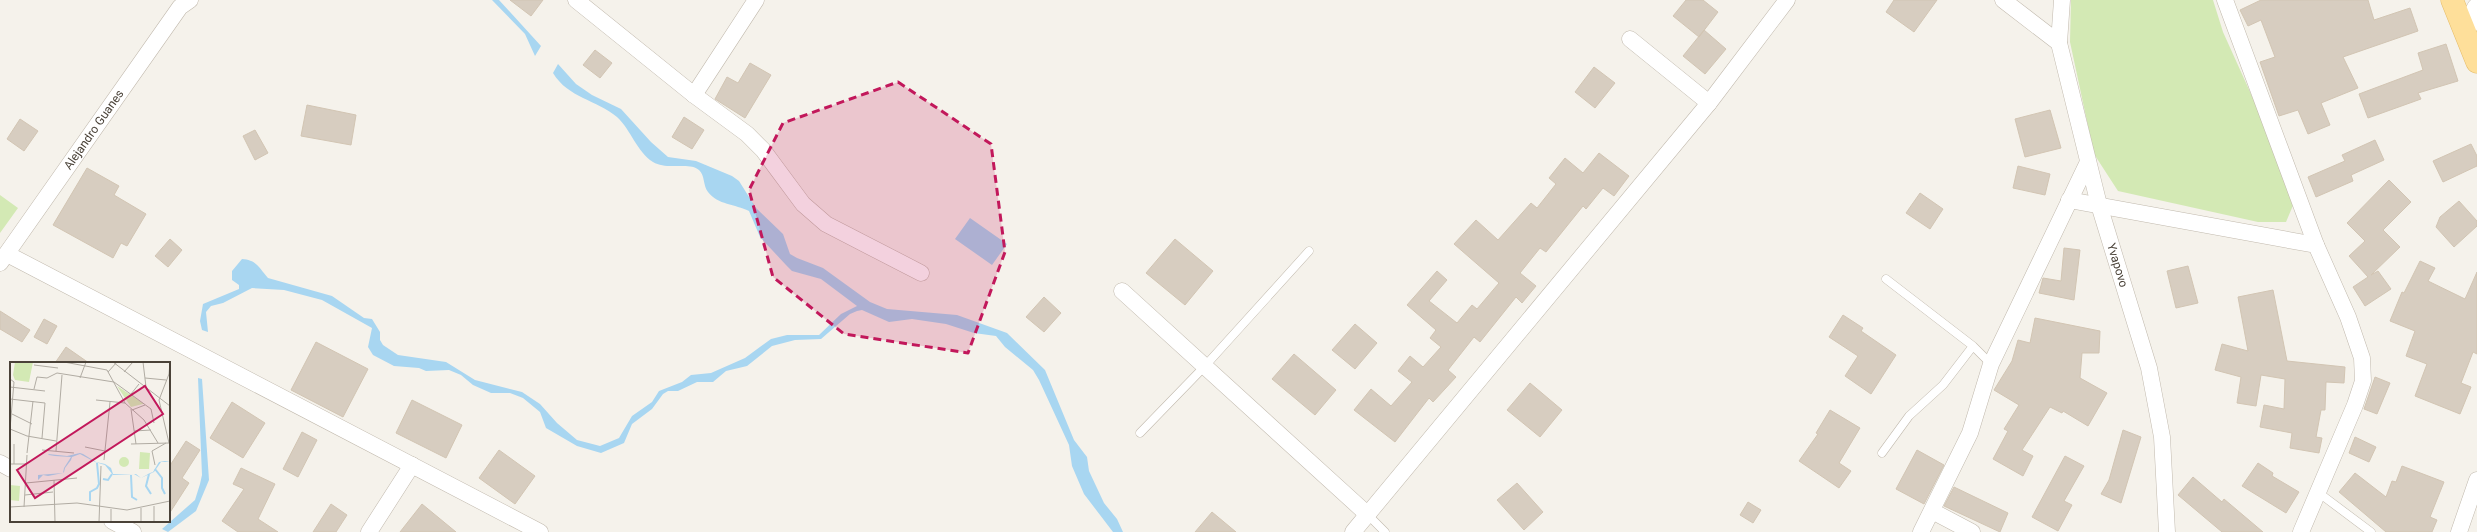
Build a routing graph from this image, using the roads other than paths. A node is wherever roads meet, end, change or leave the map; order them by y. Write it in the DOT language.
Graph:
graph roads {
  1 [pos="576,0"];
  2 [pos="756,0"];
  3 [pos="1787,0"];
  4 [pos="2003,0"];
  5 [pos="2062,0"];
  6 [pos="2225,0"];
  7 [pos="2452,0"];
  8 [pos="180,2"];
  9 [pos="2477,8"];
  10 [pos="2465,31"];
  11 [pos="1630,39"];
  12 [pos="2059,44"];
  13 [pos="2477,62"];
  14 [pos="694,95"];
  15 [pos="1709,102"];
  16 [pos="2088,162"];
  17 [pos="2070,200"];
  18 [pos="2099,205"];
  19 [pos="2316,245"];
  20 [pos="1309,251"];
  21 [pos="3,258"];
  22 [pos="921,273"];
  23 [pos="1886,279"];
  24 [pos="1122,291"];
  25 [pos="1973,346"];
  26 [pos="1991,364"];
  27 [pos="1205,366"];
  28 [pos="1140,432"];
  29 [pos="1882,453"];
  30 [pos="0,463"];
  31 [pos="412,465"];
  32 [pos="10,468"];
  33 [pos="2477,480"];
  34 [pos="2319,493"];
  35 [pos="1932,511"];
  36 [pos="1367,514"];
  37 [pos="114,522"];
  38 [pos="133,532"];
  39 [pos="369,532"];
  40 [pos="540,532"];
  41 [pos="1353,532"];
  42 [pos="1385,532"];
  43 [pos="1921,532"];
  44 [pos="1972,532"];
  45 [pos="2167,532"];
  46 [pos="2301,532"];
  47 [pos="2371,532"];
  48 [pos="2459,532"];
  1 -- 14 [label="street"];
  2 -- 14 [label="street"];
  3 -- 15 [label="street"];
  4 -- 12 [label="street"];
  5 -- 12 [label="street, Yvapovo"];
  6 -- 19 [label="street"];
  7 -- 10 [label="main road"];
  8 -- 21 [label="street, Alejandro Guanes"];
  9 -- 10 [label="street"];
  10 -- 13 [label="main road"];
  11 -- 15 [label="street"];
  12 -- 16 [label="street, Yvapovo"];
  14 -- 22 [label="street"];
  15 -- 36 [label="street"];
  16 -- 17 [label="street"];
  16 -- 18 [label="street, Yvapovo"];
  17 -- 18 [label="street"];
  17 -- 26 [label="street"];
  18 -- 19 [label="street"];
  18 -- 45 [label="street, Yvapovo"];
  19 -- 34 [label="street"];
  20 -- 27 [label="lane"];
  21 -- 31 [label="street"];
  23 -- 25 [label="lane"];
  24 -- 27 [label="street"];
  25 -- 26 [label="lane"];
  25 -- 29 [label="lane"];
  26 -- 35 [label="street"];
  27 -- 28 [label="lane"];
  27 -- 36 [label="street"];
  30 -- 32 [label="street"];
  31 -- 39 [label="street"];
  31 -- 40 [label="street"];
  33 -- 48 [label="street"];
  34 -- 46 [label="street"];
  34 -- 47 [label="lane"];
  35 -- 43 [label="street"];
  35 -- 44 [label="street"];
  36 -- 41 [label="street"];
  36 -- 42 [label="lane"];
  37 -- 38 [label="street"];
}
